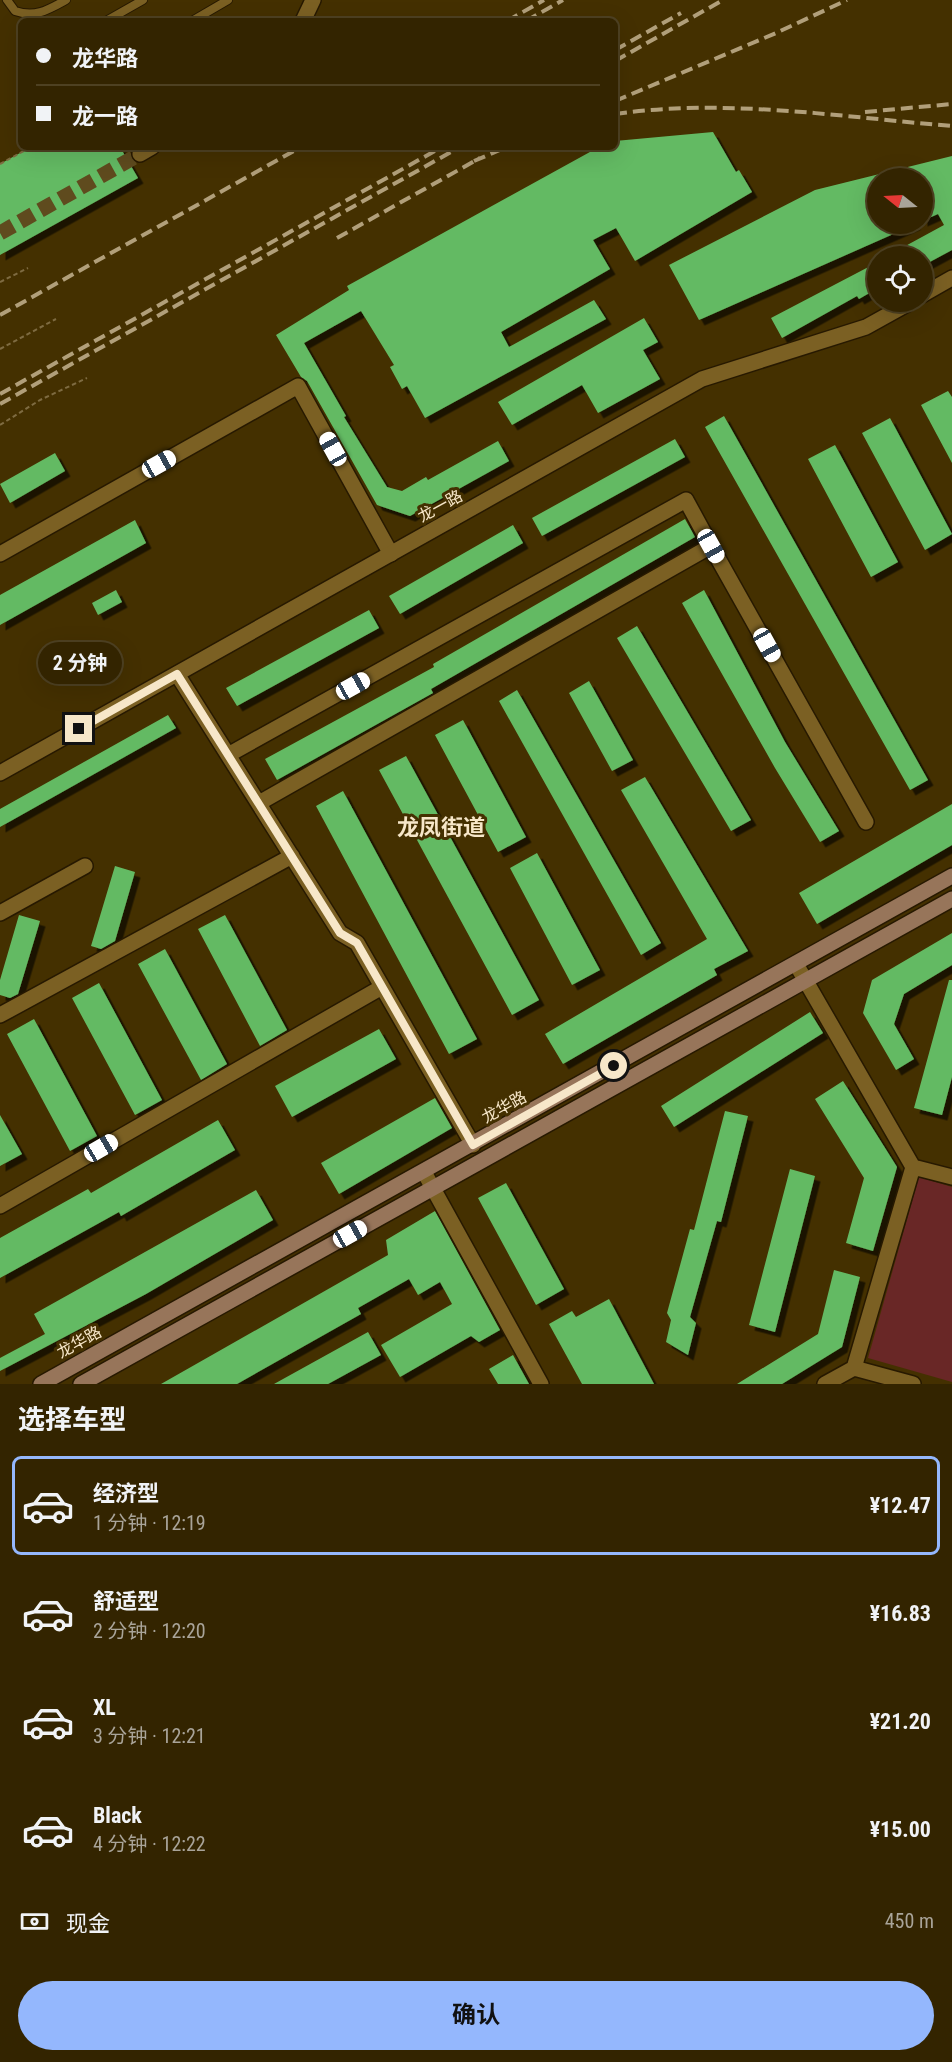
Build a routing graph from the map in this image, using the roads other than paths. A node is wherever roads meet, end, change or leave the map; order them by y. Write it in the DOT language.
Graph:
graph roads {
  1 [pos="7,0"];
  2 [pos="66,0"];
  3 [pos="143,0"];
  4 [pos="228,0"];
  5 [pos="312,0"];
  6 [pos="56,2"];
  7 [pos="111,18"];
  8 [pos="197,18"];
  9 [pos="304,18"];
  10 [pos="952,278"];
  11 [pos="933,289"];
  12 [pos="893,312"];
  13 [pos="711,546"];
  14 [pos="0,554"];
  15 [pos="391,554"];
  16 [pos="177,674"];
  17 [pos="228,755"];
  18 [pos="0,773"];
  19 [pos="259,803"];
  20 [pos="866,822"];
  21 [pos="292,856"];
  22 [pos="85,866"];
  23 [pos="952,876"];
  24 [pos="952,899"];
  25 [pos="0,913"];
  26 [pos="796,964"];
  27 [pos="805,981"];
  28 [pos="382,987"];
  29 [pos="0,1015"];
  30 [pos="473,1145"];
  31 [pos="913,1167"];
  32 [pos="424,1172"];
  33 [pos="952,1177"];
  34 [pos="433,1188"];
  35 [pos="0,1206"];
  36 [pos="854,1368"];
  37 [pos="41,1384"];
  38 [pos="81,1384"];
  39 [pos="541,1384"];
  40 [pos="825,1384"];
  41 [pos="913,1384"];
  1 -- 6 [label="lane"];
  2 -- 6 [label="lane"];
  3 -- 7 [label="lane"];
  4 -- 8 [label="lane"];
  5 -- 9 [label="street"];
  10 -- 11 [label="street"];
  12 -- 15 [label="street, 龙一路"];
  13 -- 17 [label="street"];
  13 -- 19 [label="street"];
  13 -- 20 [label="street"];
  14 -- 15 [label="street"];
  15 -- 16 [label="street, 龙一路"];
  16 -- 17 [label="street"];
  16 -- 18 [label="street, 龙一路"];
  17 -- 19 [label="street"];
  19 -- 21 [label="street"];
  21 -- 28 [label="street"];
  21 -- 29 [label="street"];
  22 -- 25 [label="street"];
  23 -- 26 [label="main road, 龙华路"];
  24 -- 27 [label="main road"];
  26 -- 27 [label="street"];
  26 -- 30 [label="main road, 龙华路"];
  27 -- 31 [label="street"];
  27 -- 34 [label="main road"];
  28 -- 30 [label="street"];
  28 -- 35 [label="street"];
  30 -- 32 [label="main road, 龙华路"];
  31 -- 33 [label="street"];
  31 -- 36 [label="street"];
  32 -- 34 [label="street"];
  32 -- 37 [label="main road, 龙华路"];
  34 -- 38 [label="main road"];
  34 -- 39 [label="street"];
  36 -- 40 [label="street"];
  36 -- 41 [label="street"];
}
